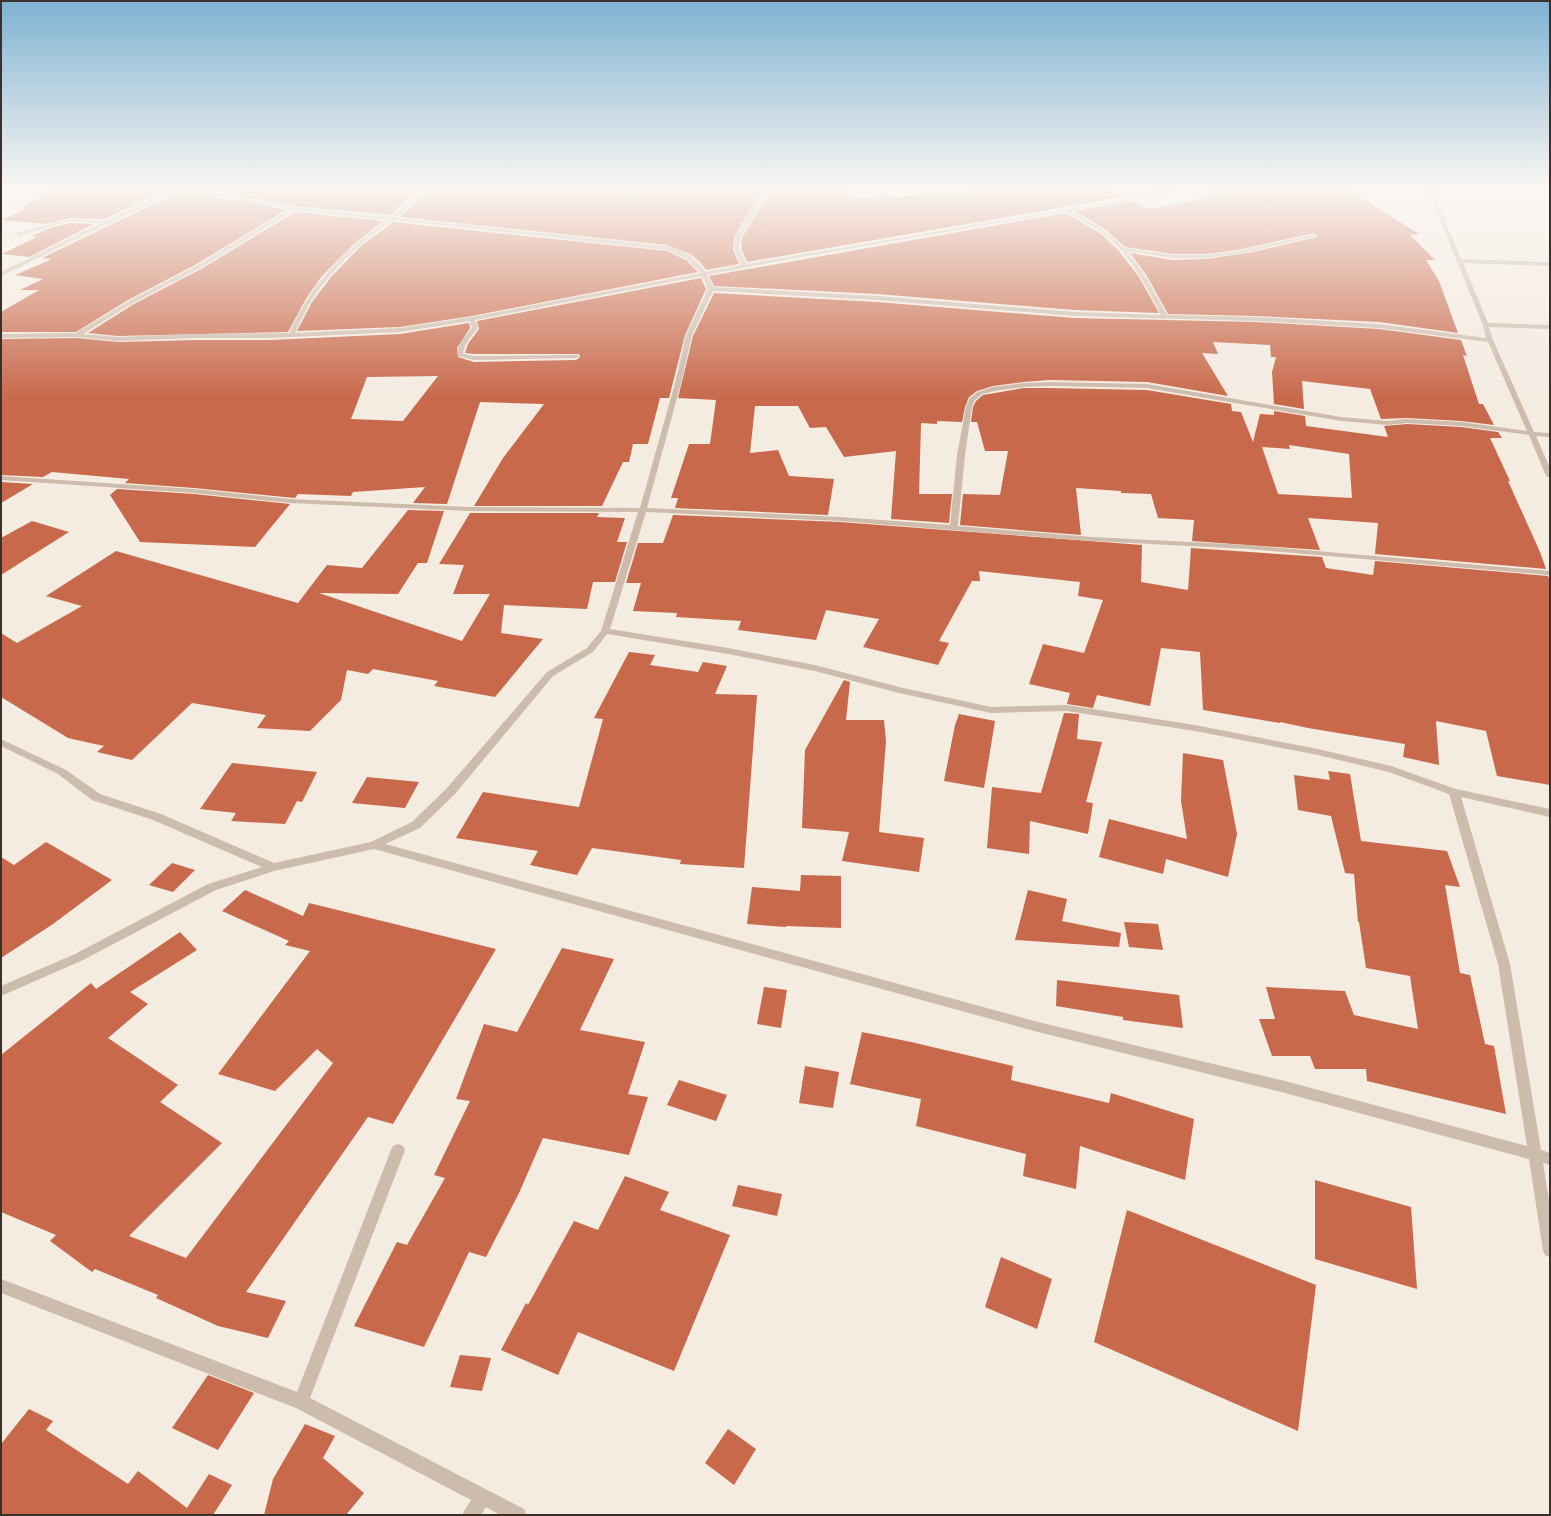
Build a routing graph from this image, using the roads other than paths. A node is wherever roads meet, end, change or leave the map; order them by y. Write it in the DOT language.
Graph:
graph roads {
  1 [pos="36,257"];
  2 [pos="215,257"];
  3 [pos="347,257"];
  4 [pos="689,257"];
  5 [pos="739,257"];
  6 [pos="795,257"];
  7 [pos="1129,257"];
  8 [pos="1456,257"];
  9 [pos="1458,261"];
  10 [pos="1550,264"];
  11 [pos="744,266"];
  12 [pos="1,274"];
  13 [pos="705,274"];
  14 [pos="711,289"];
  15 [pos="1165,317"];
  16 [pos="472,319"];
  17 [pos="1486,325"];
  18 [pos="1550,327"];
  19 [pos="77,335"];
  20 [pos="291,335"];
  21 [pos="1,336"];
  22 [pos="1490,340"];
  23 [pos="576,356"];
  24 [pos="1530,434"];
  25 [pos="1550,435"];
  26 [pos="1550,476"];
  27 [pos="1,478"];
  28 [pos="643,510"];
  29 [pos="954,527"];
  30 [pos="1550,573"];
  31 [pos="605,631"];
  32 [pos="1,742"];
  33 [pos="1454,792"];
  34 [pos="1550,813"];
  35 [pos="374,845"];
  36 [pos="273,867"];
  37 [pos="1,991"];
  38 [pos="398,1150"];
  39 [pos="1535,1155"];
  40 [pos="1550,1159"];
  41 [pos="1550,1250"];
  42 [pos="1,1286"];
  43 [pos="300,1402"];
  44 [pos="483,1496"];
  45 [pos="471,1515"];
  46 [pos="518,1515"];
  1 -- 12 [label="street"];
  2 -- 19 [label="street"];
  3 -- 20 [label="street"];
  4 -- 13 [label="street"];
  5 -- 11 [label="street"];
  6 -- 11 [label="street"];
  7 -- 15 [label="street"];
  8 -- 9 [label="street"];
  9 -- 10 [label="street"];
  9 -- 17 [label="street"];
  11 -- 13 [label="street"];
  13 -- 14 [label="street"];
  13 -- 16 [label="street"];
  14 -- 15 [label="street"];
  14 -- 28 [label="street"];
  15 -- 22 [label="street"];
  16 -- 20 [label="street"];
  16 -- 23 [label="street"];
  17 -- 18 [label="street"];
  17 -- 22 [label="street"];
  19 -- 20 [label="street"];
  19 -- 21 [label="street"];
  22 -- 24 [label="street"];
  24 -- 25 [label="street"];
  24 -- 26 [label="street"];
  24 -- 29 [label="street"];
  27 -- 28 [label="street"];
  28 -- 29 [label="street"];
  28 -- 31 [label="street"];
  29 -- 30 [label="street"];
  31 -- 33 [label="street"];
  31 -- 35 [label="street"];
  32 -- 36 [label="street"];
  33 -- 34 [label="street"];
  33 -- 39 [label="street"];
  35 -- 36 [label="street"];
  35 -- 39 [label="street"];
  36 -- 37 [label="street"];
  38 -- 43 [label="street"];
  39 -- 40 [label="street"];
  39 -- 41 [label="street"];
  42 -- 43 [label="street"];
  43 -- 44 [label="street"];
  44 -- 45 [label="street"];
  44 -- 46 [label="street"];
}
